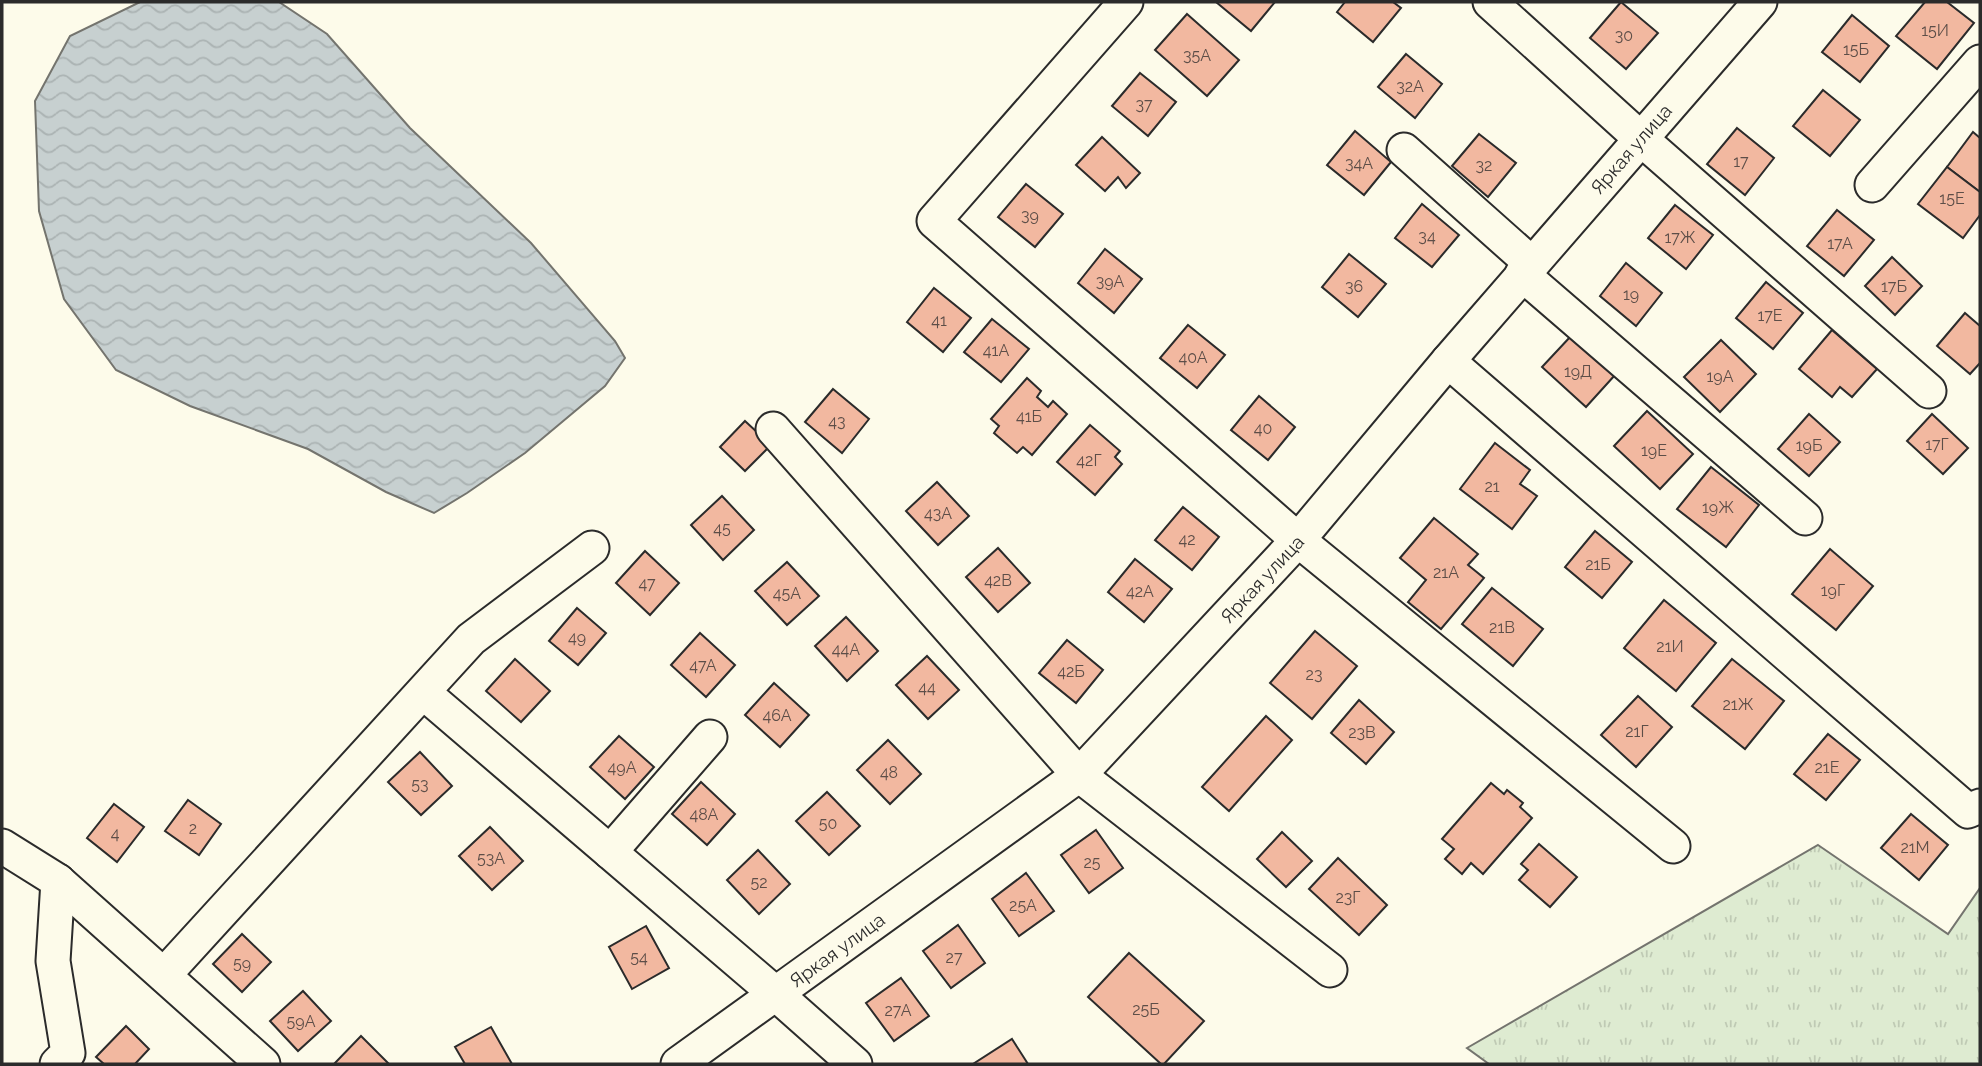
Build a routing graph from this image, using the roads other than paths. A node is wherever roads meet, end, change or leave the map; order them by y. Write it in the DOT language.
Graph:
graph roads {
  1 [pos="1126,2"];
  2 [pos="1490,2"];
  3 [pos="1760,2"];
  4 [pos="1980,62"];
  5 [pos="1640,138"];
  6 [pos="1404,150"];
  7 [pos="1872,184"];
  8 [pos="1527,269"];
  9 [pos="1448,360"];
  10 [pos="1929,391"];
  11 [pos="774,429"];
  12 [pos="1805,518"];
  13 [pos="1298,540"];
  14 [pos="592,548"];
  15 [pos="424,693"];
  16 [pos="710,737"];
  17 [pos="1079,775"];
  18 [pos="1974,808"];
  19 [pos="2,846"];
  20 [pos="1673,846"];
  21 [pos="610,852"];
  22 [pos="58,881"];
  23 [pos="1330,970"];
  24 [pos="164,975"];
  25 [pos="776,994"];
  26 [pos="57,1064"];
  27 [pos="263,1064"];
  28 [pos="678,1064"];
  29 [pos="855,1064"];
  1 -- 13 [label="street"];
  2 -- 5 [label="street"];
  3 -- 5 [label="street, Яркая улица"];
  4 -- 7 [label="street"];
  5 -- 8 [label="street, Яркая улица"];
  5 -- 10 [label="street"];
  6 -- 8 [label="street"];
  8 -- 9 [label="street, Яркая улица"];
  8 -- 12 [label="street"];
  9 -- 13 [label="street, Яркая улица"];
  9 -- 18 [label="street"];
  11 -- 17 [label="street"];
  13 -- 17 [label="street, Яркая улица"];
  13 -- 20 [label="street"];
  14 -- 15 [label="street"];
  15 -- 21 [label="street"];
  15 -- 24 [label="street"];
  16 -- 21 [label="street"];
  17 -- 23 [label="street"];
  17 -- 25 [label="street, Яркая улица"];
  19 -- 22 [label="street"];
  21 -- 25 [label="street"];
  22 -- 24 [label="street"];
  22 -- 26 [label="street"];
  24 -- 27 [label="street"];
  25 -- 28 [label="street, Яркая улица"];
  25 -- 29 [label="street"];
}
